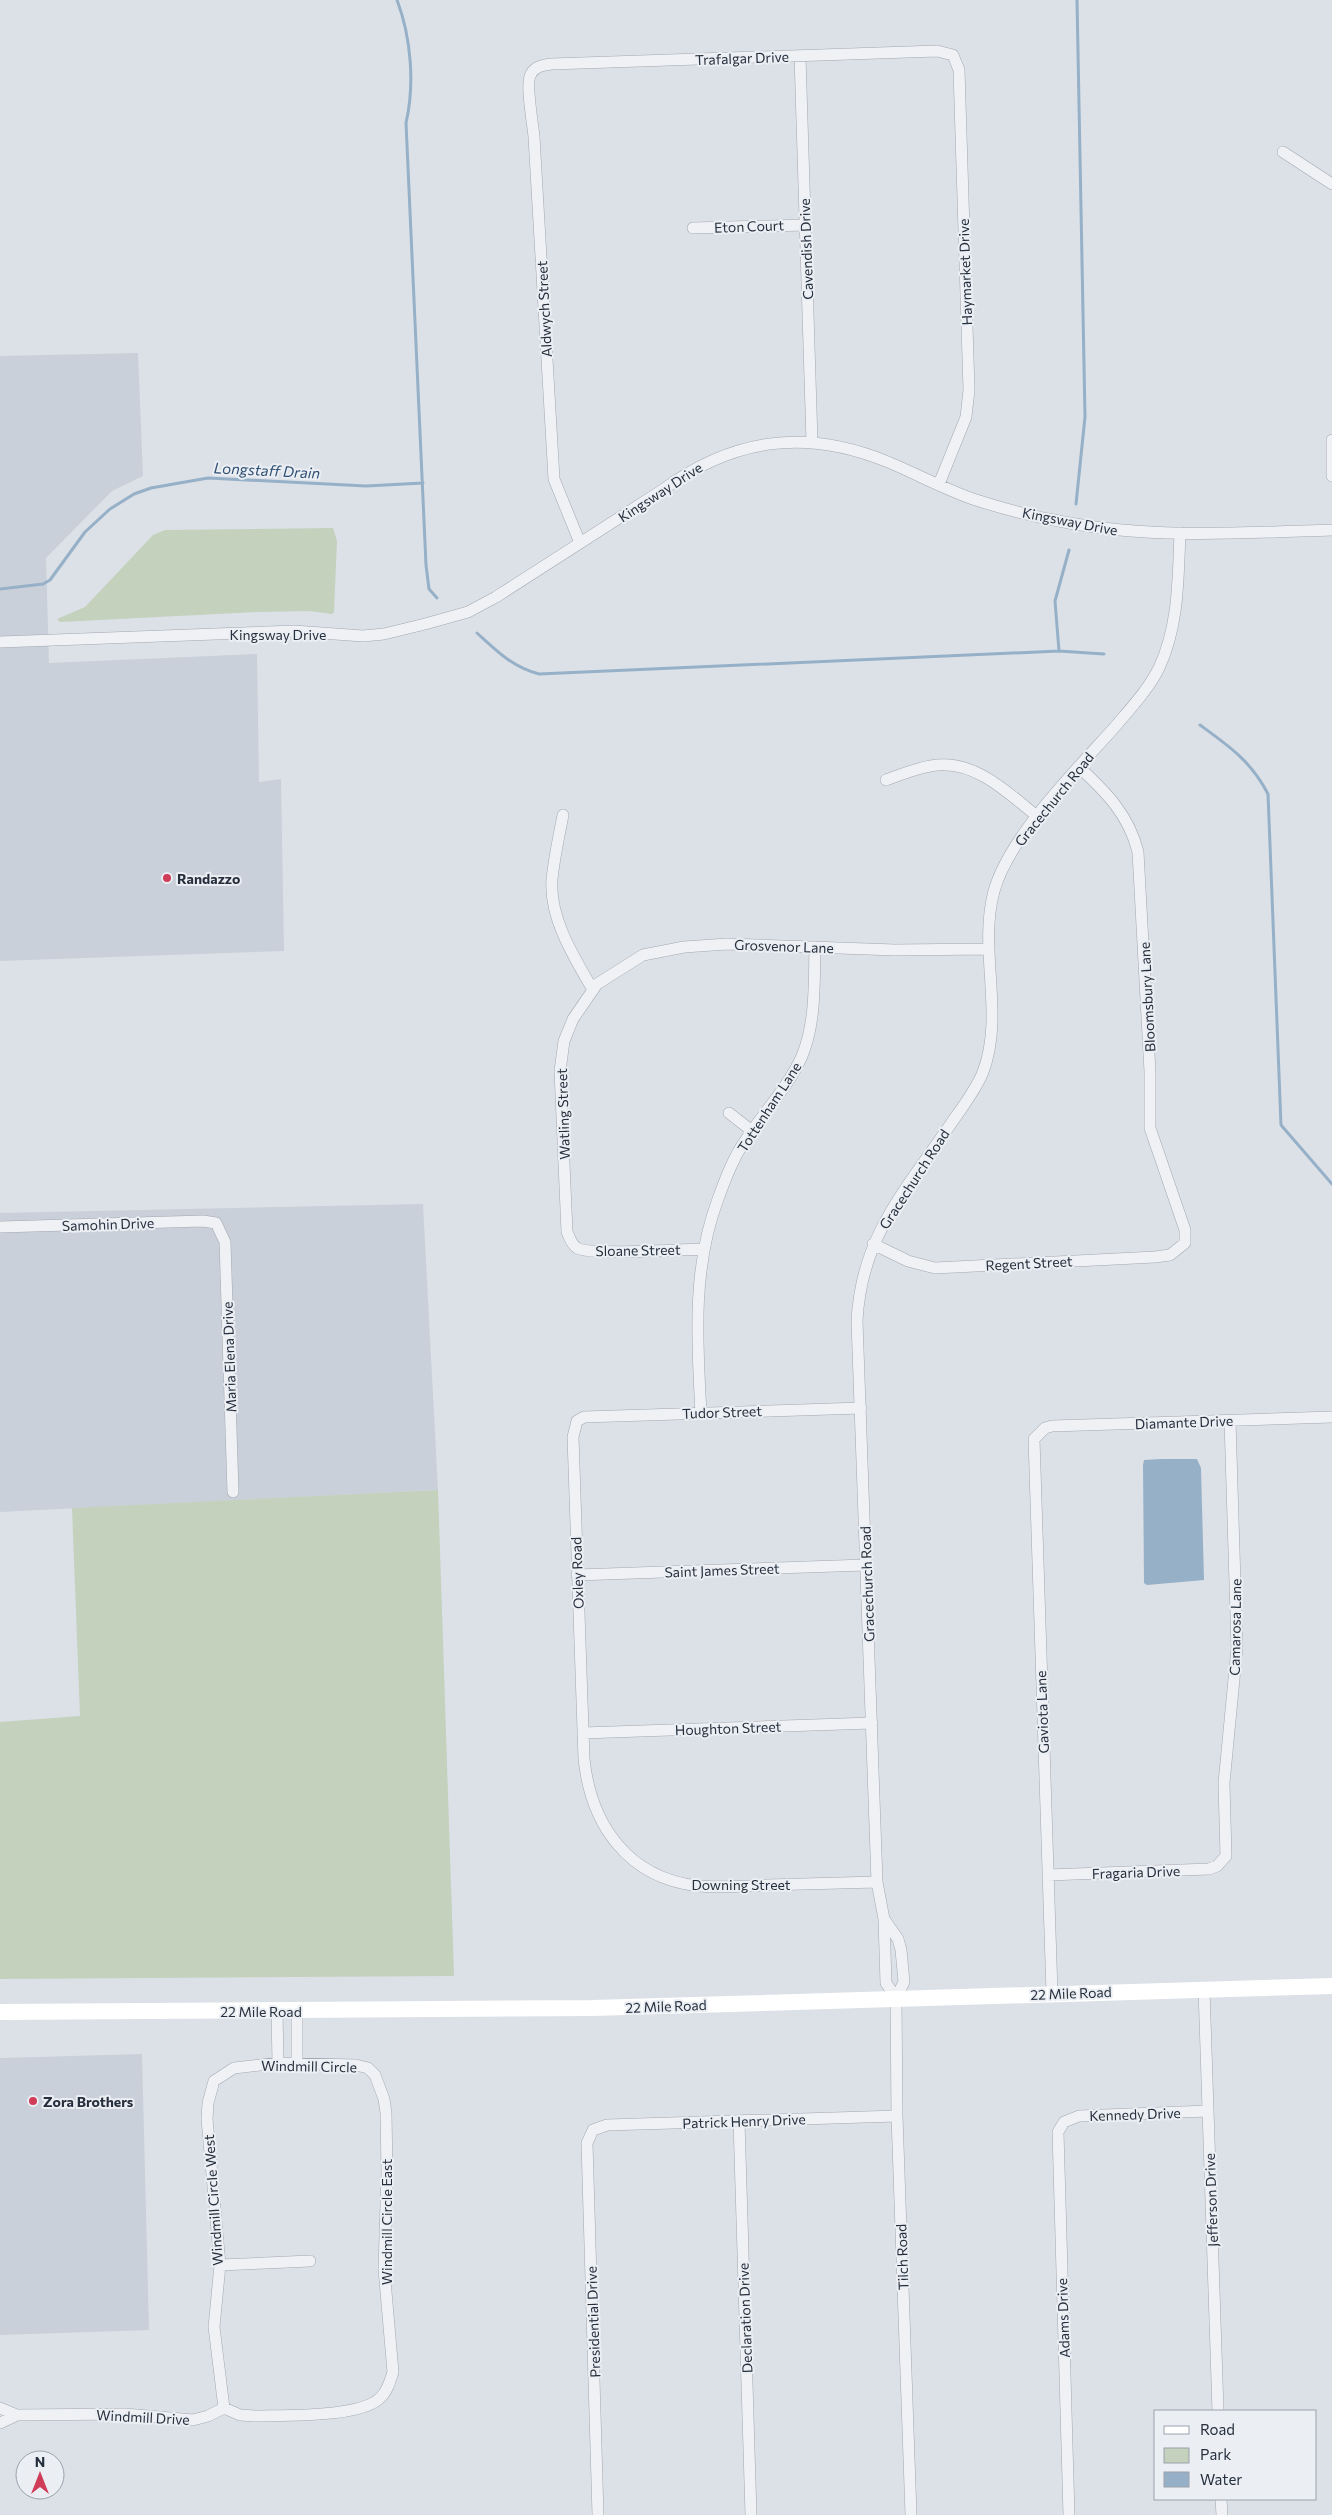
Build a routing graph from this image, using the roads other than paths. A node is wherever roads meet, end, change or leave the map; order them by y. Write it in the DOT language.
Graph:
graph roads {
  1 [pos="800,56"];
  2 [pos="954,56"];
  3 [pos="531,72"];
  4 [pos="1283,152"];
  5 [pos="1332,184"];
  6 [pos="805,225"];
  7 [pos="693,228"];
  8 [pos="1332,440"];
  9 [pos="812,442"];
  10 [pos="1332,476"];
  11 [pos="939,484"];
  12 [pos="1332,530"];
  13 [pos="1180,533"];
  14 [pos="580,543"];
  15 [pos="0,642"];
  16 [pos="1079,767"];
  17 [pos="886,780"];
  18 [pos="563,815"];
  19 [pos="1038,817"];
  20 [pos="815,947"];
  21 [pos="988,949"];
  22 [pos="593,990"];
  23 [pos="729,1113"];
  24 [pos="752,1131"];
  25 [pos="216,1223"];
  26 [pos="0,1227"];
  27 [pos="1185,1243"];
  28 [pos="572,1244"];
  29 [pos="873,1244"];
  30 [pos="704,1249"];
  31 [pos="861,1408"];
  32 [pos="701,1413"];
  33 [pos="584,1416"];
  34 [pos="1332,1417"];
  35 [pos="1230,1421"];
  36 [pos="1038,1432"];
  37 [pos="233,1492"];
  38 [pos="866,1566"];
  39 [pos="578,1575"];
  40 [pos="872,1723"];
  41 [pos="583,1733"];
  42 [pos="1222,1862"];
  43 [pos="1048,1875"];
  44 [pos="877,1882"];
  45 [pos="884,1919"];
  46 [pos="1332,1986"];
  47 [pos="1204,1989"];
  48 [pos="1052,1993"];
  49 [pos="896,1998"];
  50 [pos="277,2011"];
  51 [pos="297,2011"];
  52 [pos="0,2012"];
  53 [pos="278,2063"];
  54 [pos="298,2063"];
  55 [pos="375,2075"];
  56 [pos="214,2081"];
  57 [pos="1208,2111"];
  58 [pos="897,2116"];
  59 [pos="739,2121"];
  60 [pos="1064,2122"];
  61 [pos="593,2130"];
  62 [pos="310,2261"];
  63 [pos="220,2265"];
  64 [pos="0,2408"];
  65 [pos="224,2408"];
  66 [pos="1218,2410"];
  67 [pos="17,2415"];
  68 [pos="0,2423"];
  69 [pos="1222,2500"];
  70 [pos="598,2515"];
  71 [pos="751,2515"];
  72 [pos="911,2515"];
  73 [pos="1069,2515"];
  74 [pos="1222,2515"];
  1 -- 2 [label="street, Trafalgar Drive"];
  1 -- 3 [label="street, Trafalgar Drive"];
  1 -- 6 [label="street, Cavendish Drive"];
  2 -- 11 [label="street, Haymarket Drive"];
  3 -- 14 [label="street, Aldwych Street"];
  4 -- 5 [label="street"];
  6 -- 7 [label="street, Eton Court"];
  6 -- 9 [label="street, Cavendish Drive"];
  8 -- 10 [label="street"];
  9 -- 11 [label="street, Kingsway Drive"];
  9 -- 14 [label="street, Kingsway Drive"];
  11 -- 13 [label="street, Kingsway Drive"];
  12 -- 13 [label="street, Kingsway Drive"];
  13 -- 16 [label="street, Gracechurch Road"];
  14 -- 15 [label="street, Kingsway Drive"];
  16 -- 19 [label="street, Gracechurch Road"];
  16 -- 27 [label="street, Bloomsbury Lane"];
  17 -- 19 [label="street"];
  18 -- 22 [label="street"];
  19 -- 21 [label="street, Gracechurch Road"];
  20 -- 21 [label="street, Grosvenor Lane"];
  20 -- 22 [label="street, Grosvenor Lane"];
  20 -- 24 [label="street, Tottenham Lane"];
  21 -- 29 [label="street, Gracechurch Road"];
  22 -- 28 [label="street, Watling Street"];
  23 -- 24 [label="street"];
  24 -- 30 [label="street, Tottenham Lane"];
  25 -- 26 [label="street, Samohin Drive"];
  25 -- 37 [label="street, Maria Elena Drive"];
  27 -- 29 [label="street, Regent Street"];
  28 -- 30 [label="street, Sloane Street"];
  29 -- 31 [label="street, Gracechurch Road"];
  30 -- 32 [label="street, Tottenham Lane"];
  31 -- 32 [label="street, Tudor Street"];
  31 -- 38 [label="street, Gracechurch Road"];
  32 -- 33 [label="street, Tudor Street"];
  33 -- 39 [label="street, Oxley Road"];
  34 -- 35 [label="street, Diamante Drive"];
  35 -- 36 [label="street, Diamante Drive"];
  35 -- 42 [label="street, Camarosa Lane"];
  36 -- 43 [label="street, Gaviota Lane"];
  38 -- 39 [label="street, Saint James Street"];
  38 -- 40 [label="street, Gracechurch Road"];
  39 -- 41 [label="street, Oxley Road"];
  40 -- 41 [label="street, Houghton Street"];
  40 -- 44 [label="street, Gracechurch Road"];
  41 -- 44 [label="street, Downing Street"];
  42 -- 43 [label="street, Fragaria Drive"];
  43 -- 48 [label="street, Gaviota Lane"];
  44 -- 45 [label="street, Gracechurch Road"];
  45 -- 49 [label="street, Gracechurch Road"];
  45 -- 49 [label="street, Gracechurch Road"];
  46 -- 47 [label="street, 22 Mile Road"];
  47 -- 48 [label="street, 22 Mile Road"];
  47 -- 57 [label="street, Jefferson Drive"];
  48 -- 49 [label="street, 22 Mile Road"];
  49 -- 51 [label="street, 22 Mile Road"];
  49 -- 58 [label="street, Tilch Road"];
  50 -- 51 [label="street, 22 Mile Road"];
  50 -- 52 [label="street, 22 Mile Road"];
  50 -- 53 [label="street"];
  51 -- 54 [label="street"];
  53 -- 54 [label="street, Windmill Circle"];
  53 -- 56 [label="street, Windmill Circle"];
  54 -- 55 [label="street, Windmill Circle"];
  55 -- 65 [label="street, Windmill Circle East"];
  56 -- 63 [label="street, Windmill Circle West"];
  57 -- 60 [label="street, Kennedy Drive"];
  57 -- 66 [label="street, Jefferson Drive"];
  58 -- 59 [label="street, Patrick Henry Drive"];
  58 -- 72 [label="street, Tilch Road"];
  59 -- 61 [label="street, Patrick Henry Drive"];
  59 -- 71 [label="street, Declaration Drive"];
  60 -- 73 [label="street, Adams Drive"];
  61 -- 70 [label="street, Presidential Drive"];
  62 -- 63 [label="street"];
  63 -- 65 [label="street, Windmill Circle West"];
  64 -- 67 [label="street, Windmill Drive"];
  65 -- 67 [label="street, Windmill Drive"];
  67 -- 68 [label="street, Windmill Drive"];
  69 -- 74 [label="street"];
}
